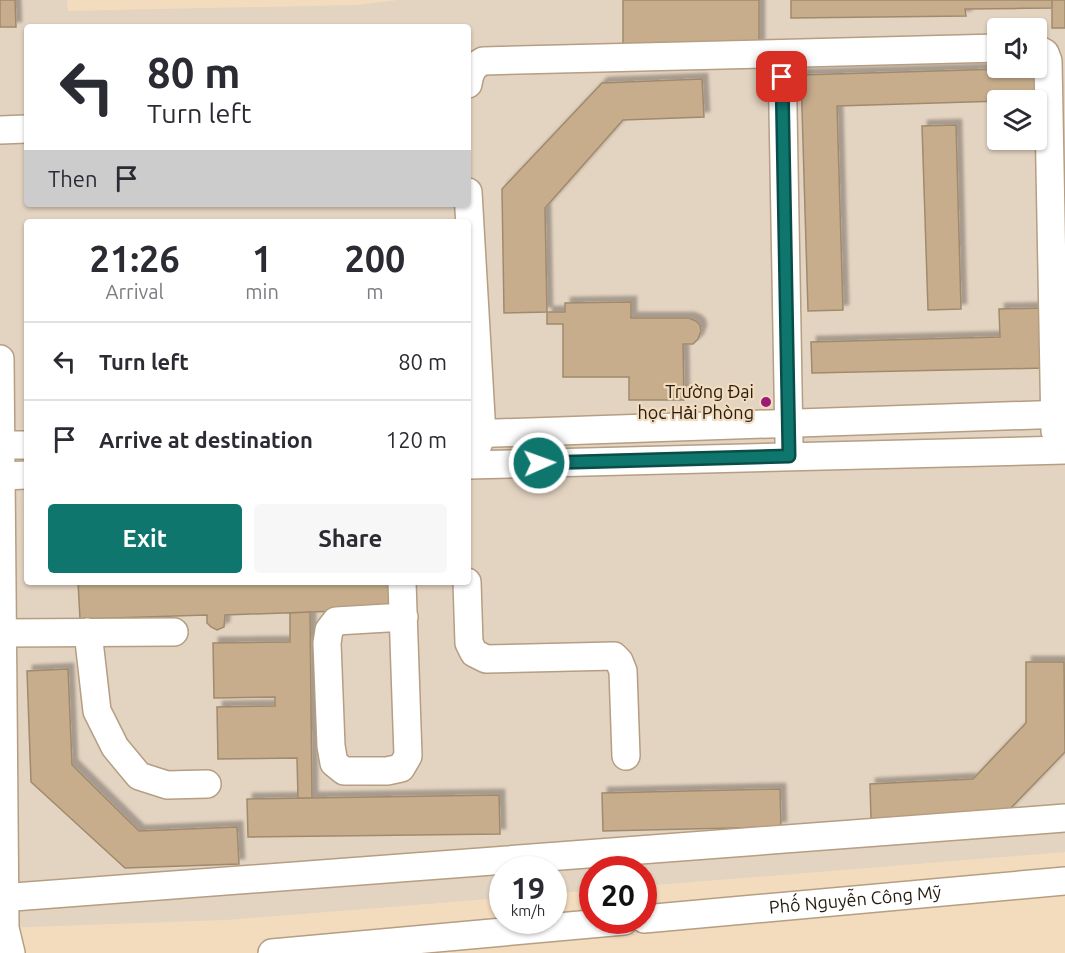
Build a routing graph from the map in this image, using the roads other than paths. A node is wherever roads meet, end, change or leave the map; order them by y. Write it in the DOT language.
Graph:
graph roads {
  1 [pos="987,48"];
  2 [pos="782,54"];
  3 [pos="1047,58"];
  4 [pos="471,71"];
  5 [pos="24,129"];
  6 [pos="0,130"];
  7 [pos="471,296"];
  8 [pos="0,359"];
  9 [pos="1060,414"];
  10 [pos="788,424"];
  11 [pos="475,434"];
  12 [pos="14,445"];
  13 [pos="1060,450"];
  14 [pos="789,456"];
  15 [pos="471,459"];
  16 [pos="471,471"];
  17 [pos="14,476"];
  18 [pos="402,585"];
  19 [pos="467,585"];
  20 [pos="404,617"];
  21 [pos="88,632"];
  22 [pos="174,632"];
  23 [pos="3,633"];
  24 [pos="626,756"];
  25 [pos="207,784"];
  26 [pos="1065,818"];
  27 [pos="1065,881"];
  28 [pos="2,897"];
  29 [pos="657,918"];
  30 [pos="579,925"];
  31 [pos="11,953"];
  32 [pos="272,953"];
  1 -- 2 [label="street"];
  2 -- 4 [label="street"];
  2 -- 10 [label="street"];
  3 -- 9 [label="street"];
  5 -- 6 [label="street"];
  7 -- 11 [label="street"];
  8 -- 12 [label="street"];
  9 -- 10 [label="street"];
  9 -- 13 [label="street"];
  10 -- 11 [label="street"];
  10 -- 14 [label="street"];
  11 -- 15 [label="street"];
  12 -- 17 [label="street"];
  13 -- 14 [label="street"];
  14 -- 16 [label="street"];
  17 -- 23 [label="street"];
  18 -- 20 [label="street"];
  19 -- 24 [label="street"];
  20 -- 20 [label="street"];
  21 -- 22 [label="street"];
  21 -- 23 [label="street"];
  21 -- 25 [label="street"];
  23 -- 28 [label="street"];
  26 -- 28 [label="street"];
  27 -- 29 [label="street, Phố Nguyễn Công Mỹ"];
  28 -- 31 [label="street"];
  30 -- 32 [label="street"];
}
